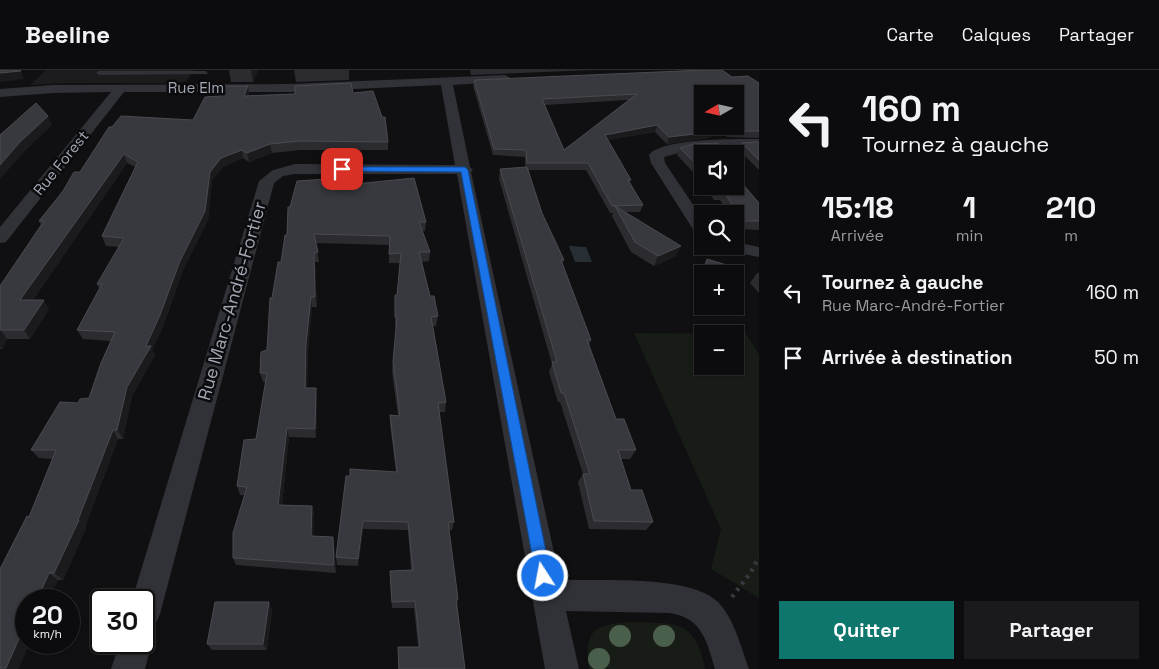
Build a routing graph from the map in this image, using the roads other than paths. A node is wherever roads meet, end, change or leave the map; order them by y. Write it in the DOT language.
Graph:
graph roads {
  1 [pos="207,72"];
  2 [pos="99,73"];
  3 [pos="518,79"];
  4 [pos="446,82"];
  5 [pos="121,88"];
  6 [pos="197,88"];
  7 [pos="0,93"];
  8 [pos="759,144"];
  9 [pos="465,170"];
  10 [pos="694,218"];
  11 [pos="0,238"];
  12 [pos="744,249"];
  13 [pos="759,252"];
  14 [pos="151,589"];
  15 [pos="547,595"];
  16 [pos="132,654"];
  17 [pos="128,669"];
  18 [pos="562,669"];
  19 [pos="732,669"];
  1 -- 2 [label="lane"];
  1 -- 6 [label="street"];
  3 -- 4 [label="street, Rue Elm"];
  4 -- 6 [label="street, Rue Elm"];
  4 -- 9 [label="street"];
  5 -- 6 [label="street, Rue Elm"];
  5 -- 7 [label="street, Rue Elm"];
  5 -- 11 [label="street, Rue Forest"];
  8 -- 10 [label="street"];
  9 -- 14 [label="street, Rue Marc-André-Fortier"];
  9 -- 15 [label="street"];
  12 -- 13 [label="street"];
  15 -- 18 [label="street"];
  15 -- 19 [label="street"];
  16 -- 17 [label="street"];
}
